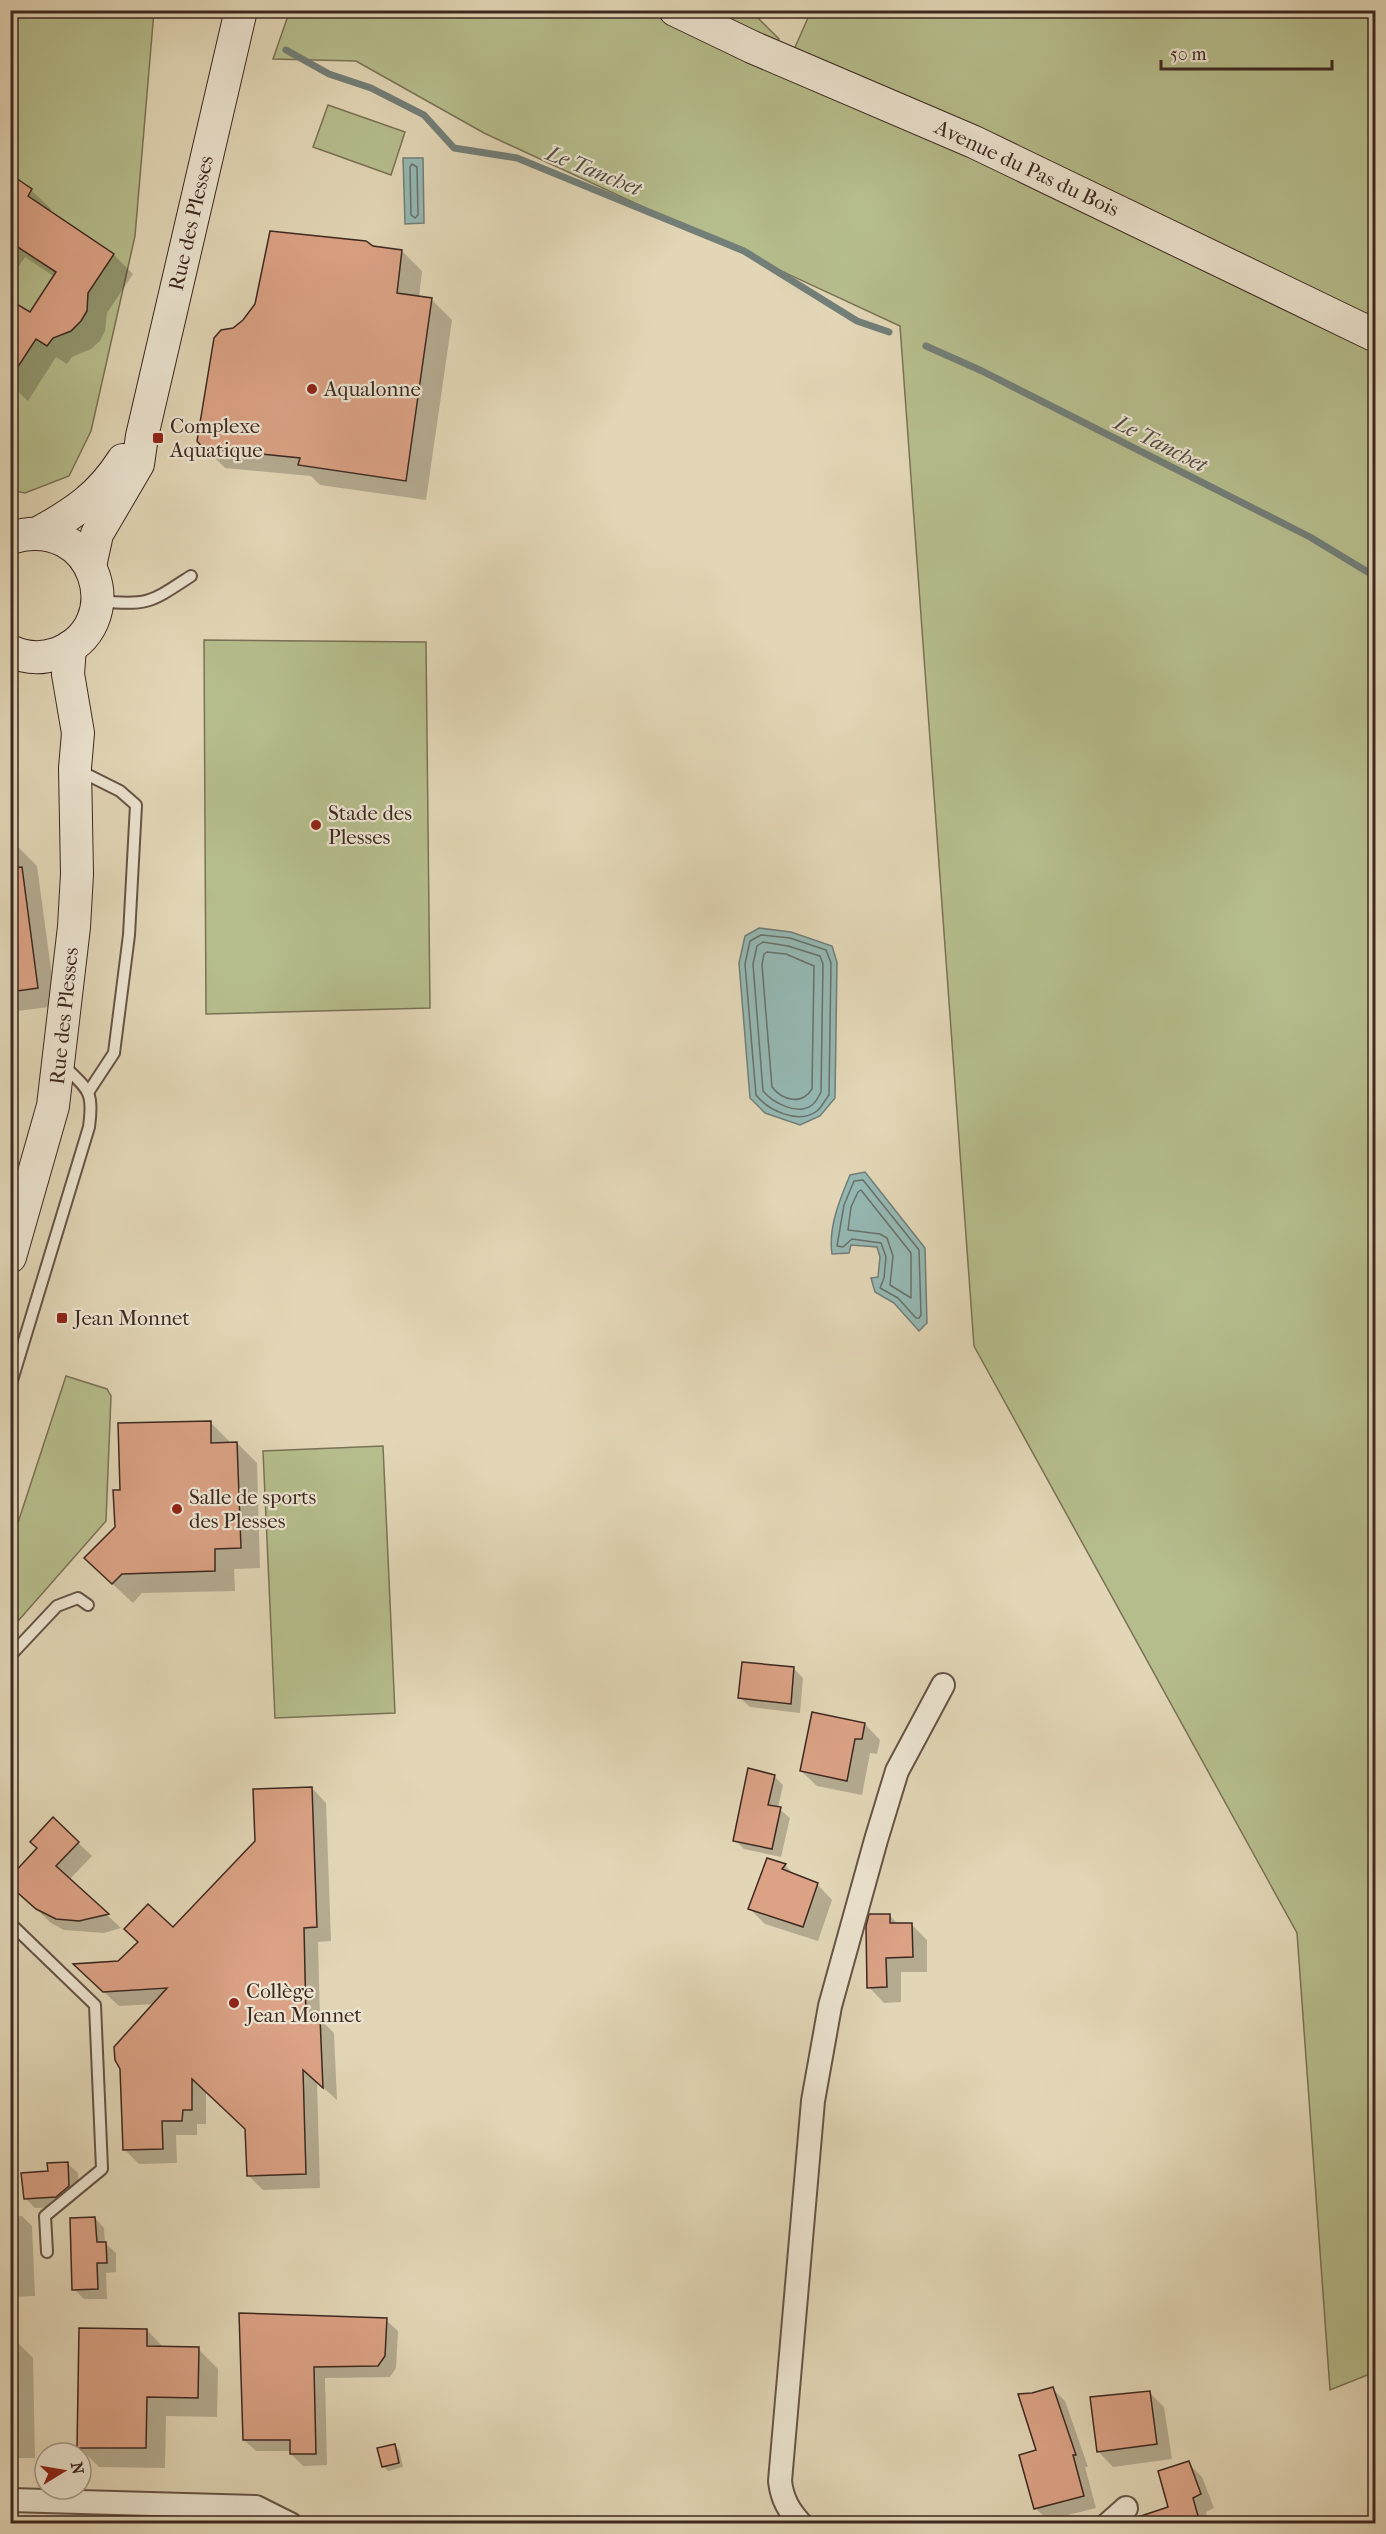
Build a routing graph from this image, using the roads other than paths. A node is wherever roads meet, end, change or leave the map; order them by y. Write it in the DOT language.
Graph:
graph roads {
  1 [pos="242,10"];
  2 [pos="675,10"];
  3 [pos="1376,336"];
  4 [pos="142,436"];
  5 [pos="18,537"];
  6 [pos="90,566"];
  7 [pos="191,576"];
  8 [pos="97,600"];
  9 [pos="70,647"];
  10 [pos="21,654"];
  11 [pos="75,768"];
  12 [pos="60,1063"];
  13 [pos="89,1091"];
  14 [pos="10,1257"];
  15 [pos="10,1387"];
  16 [pos="88,1605"];
  17 [pos="10,1656"];
  18 [pos="943,1685"];
  19 [pos="10,1923"];
  20 [pos="46,2252"];
  21 [pos="10,2500"];
  22 [pos="1126,2508"];
  23 [pos="290,2523"];
  24 [pos="801,2523"];
  25 [pos="1108,2523"];
  1 -- 4 [label="street, Rue des Plesses"];
  2 -- 3 [label="street, Avenue du Pas du Bois"];
  4 -- 5 [label="street, Rue des Plesses"];
  4 -- 6 [label="street, Rue des Plesses"];
  5 -- 6 [label="street"];
  6 -- 8 [label="street"];
  7 -- 8 [label="lane"];
  8 -- 9 [label="street"];
  9 -- 10 [label="street"];
  9 -- 11 [label="street, Rue des Plesses"];
  10 -- 11 [label="street, Rue des Plesses"];
  11 -- 12 [label="street, Rue des Plesses"];
  11 -- 13 [label="lane"];
  12 -- 13 [label="lane"];
  12 -- 14 [label="street, Rue des Plesses"];
  13 -- 15 [label="lane"];
  16 -- 17 [label="lane"];
  18 -- 24 [label="street"];
  19 -- 20 [label="lane"];
  21 -- 23 [label="street"];
  22 -- 25 [label="street"];
}
